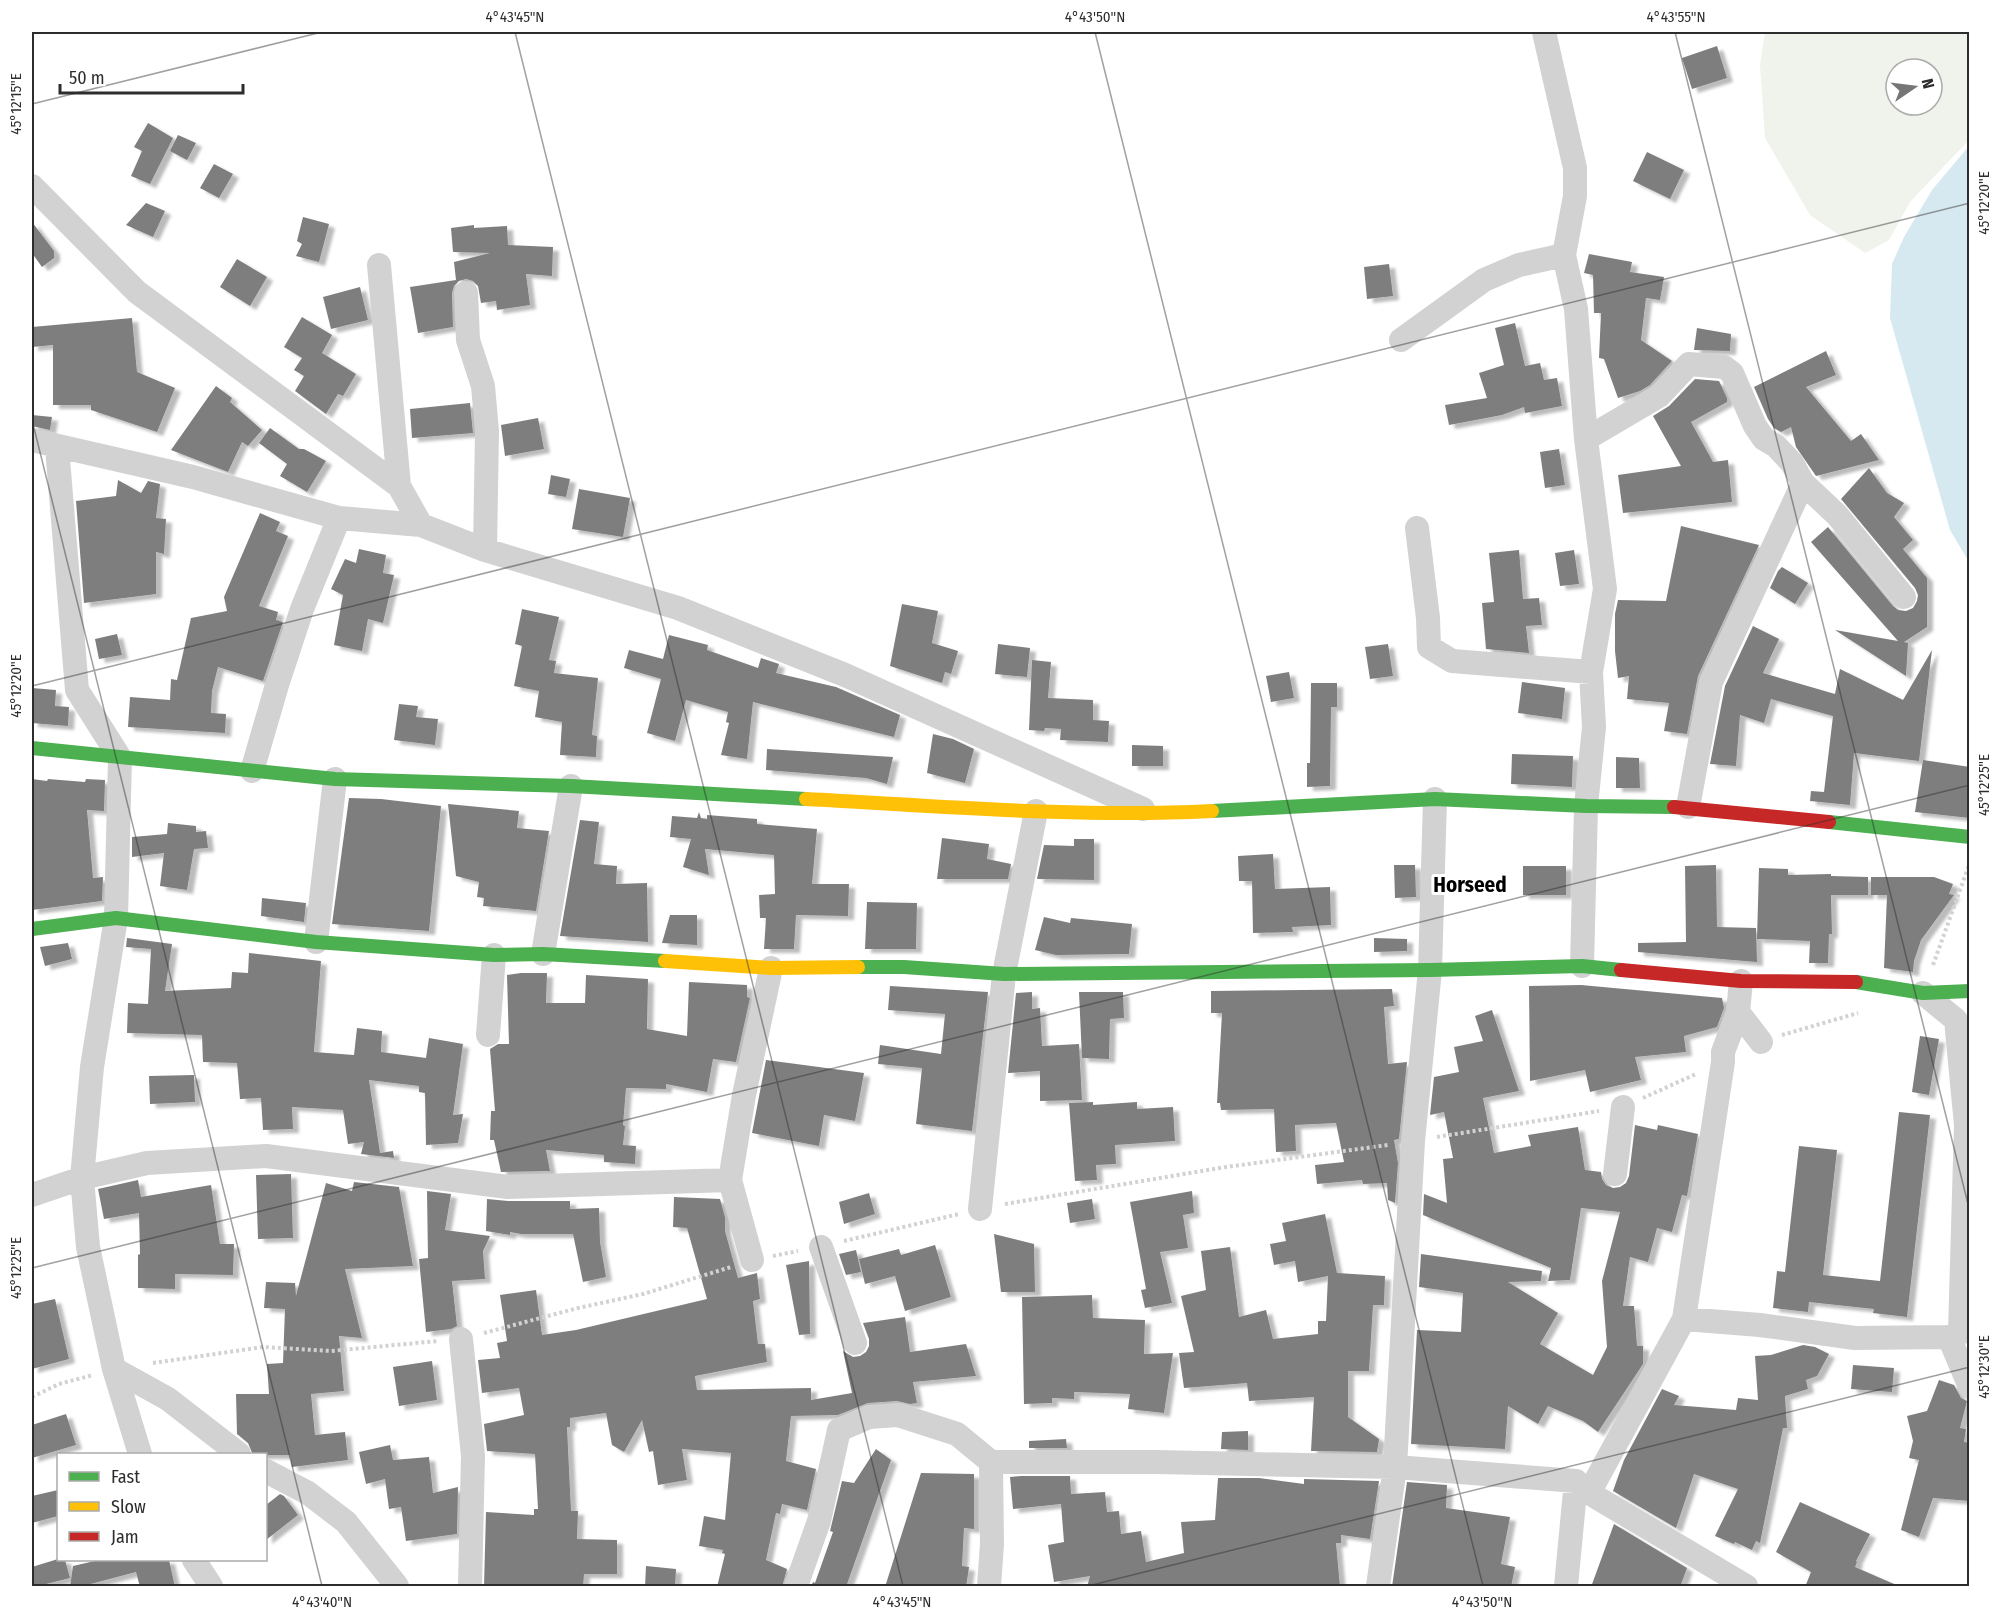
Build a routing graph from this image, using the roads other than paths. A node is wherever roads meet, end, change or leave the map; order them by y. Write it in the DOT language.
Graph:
graph roads {
  1 [pos="1544,32"];
  2 [pos="32,186"];
  3 [pos="1564,255"];
  4 [pos="379,265"];
  5 [pos="466,293"];
  6 [pos="1401,340"];
  7 [pos="1586,439"];
  8 [pos="32,440"];
  9 [pos="57,447"];
  10 [pos="1803,483"];
  11 [pos="399,486"];
  12 [pos="339,518"];
  13 [pos="421,525"];
  14 [pos="1417,528"];
  15 [pos="485,550"];
  16 [pos="1904,597"];
  17 [pos="1591,672"];
  18 [pos="32,748"];
  19 [pos="120,758"];
  20 [pos="252,771"];
  21 [pos="336,779"];
  22 [pos="571,786"];
  23 [pos="1435,799"];
  24 [pos="1586,806"];
  25 [pos="1688,807"];
  26 [pos="1036,811"];
  27 [pos="1154,814"];
  28 [pos="1970,837"];
  29 [pos="116,918"];
  30 [pos="32,929"];
  31 [pos="316,942"];
  32 [pos="543,954"];
  33 [pos="495,955"];
  34 [pos="1582,966"];
  35 [pos="771,968"];
  36 [pos="1430,970"];
  37 [pos="1004,974"];
  38 [pos="1741,981"];
  39 [pos="1970,991"];
  40 [pos="1923,993"];
  41 [pos="1738,1011"];
  42 [pos="488,1035"];
  43 [pos="1761,1042"];
  44 [pos="1623,1107"];
  45 [pos="1615,1174"];
  46 [pos="82,1178"];
  47 [pos="730,1180"];
  48 [pos="32,1195"];
  49 [pos="980,1209"];
  50 [pos="821,1247"];
  51 [pos="752,1260"];
  52 [pos="1684,1319"];
  53 [pos="1959,1333"];
  54 [pos="461,1339"];
  55 [pos="855,1343"];
  56 [pos="114,1369"];
  57 [pos="1970,1387"];
  58 [pos="139,1453"];
  59 [pos="236,1453"];
  60 [pos="992,1462"];
  61 [pos="1395,1467"];
  62 [pos="267,1472"];
  63 [pos="1583,1487"];
  64 [pos="195,1561"];
  65 [pos="211,1587"];
  66 [pos="397,1587"];
  67 [pos="470,1587"];
  68 [pos="796,1587"];
  69 [pos="989,1587"];
  70 [pos="1378,1587"];
  71 [pos="1566,1587"];
  72 [pos="1746,1587"];
  1 -- 3 [label="street"];
  2 -- 11 [label="street"];
  3 -- 6 [label="street"];
  3 -- 7 [label="street"];
  4 -- 11 [label="street"];
  5 -- 15 [label="street"];
  7 -- 10 [label="street"];
  7 -- 17 [label="street"];
  8 -- 9 [label="street"];
  9 -- 12 [label="street"];
  9 -- 19 [label="street"];
  10 -- 16 [label="street"];
  10 -- 25 [label="street"];
  11 -- 13 [label="street"];
  12 -- 13 [label="street"];
  12 -- 20 [label="street"];
  13 -- 15 [label="street"];
  14 -- 17 [label="street"];
  15 -- 27 [label="street"];
  17 -- 24 [label="street"];
  18 -- 19 [label="street"];
  19 -- 20 [label="street"];
  19 -- 29 [label="street"];
  20 -- 21 [label="street"];
  21 -- 22 [label="street"];
  21 -- 31 [label="street"];
  22 -- 26 [label="street"];
  22 -- 32 [label="street"];
  23 -- 24 [label="street"];
  23 -- 27 [label="street"];
  23 -- 36 [label="street"];
  24 -- 25 [label="street"];
  24 -- 34 [label="street"];
  25 -- 28 [label="street"];
  26 -- 27 [label="street"];
  26 -- 37 [label="street"];
  29 -- 30 [label="street"];
  29 -- 31 [label="street"];
  29 -- 46 [label="street"];
  31 -- 33 [label="street"];
  32 -- 33 [label="street"];
  32 -- 35 [label="street"];
  33 -- 42 [label="street"];
  34 -- 36 [label="street"];
  34 -- 38 [label="street"];
  35 -- 37 [label="street"];
  35 -- 47 [label="street"];
  36 -- 37 [label="street"];
  36 -- 61 [label="street"];
  37 -- 49 [label="street"];
  38 -- 40 [label="street"];
  38 -- 41 [label="street"];
  39 -- 40 [label="street"];
  40 -- 53 [label="street"];
  41 -- 43 [label="street"];
  41 -- 52 [label="street"];
  44 -- 45 [label="street"];
  46 -- 47 [label="street"];
  46 -- 48 [label="street"];
  46 -- 56 [label="street"];
  47 -- 51 [label="street"];
  50 -- 55 [label="street"];
  52 -- 53 [label="street"];
  52 -- 63 [label="street"];
  53 -- 57 [label="street"];
  54 -- 67 [label="street"];
  56 -- 58 [label="street"];
  56 -- 59 [label="street"];
  60 -- 61 [label="street"];
  60 -- 68 [label="street"];
  60 -- 69 [label="street"];
  61 -- 63 [label="street"];
  61 -- 70 [label="street"];
  62 -- 66 [label="street"];
  63 -- 71 [label="street"];
  63 -- 72 [label="street"];
  64 -- 65 [label="street"];
}
